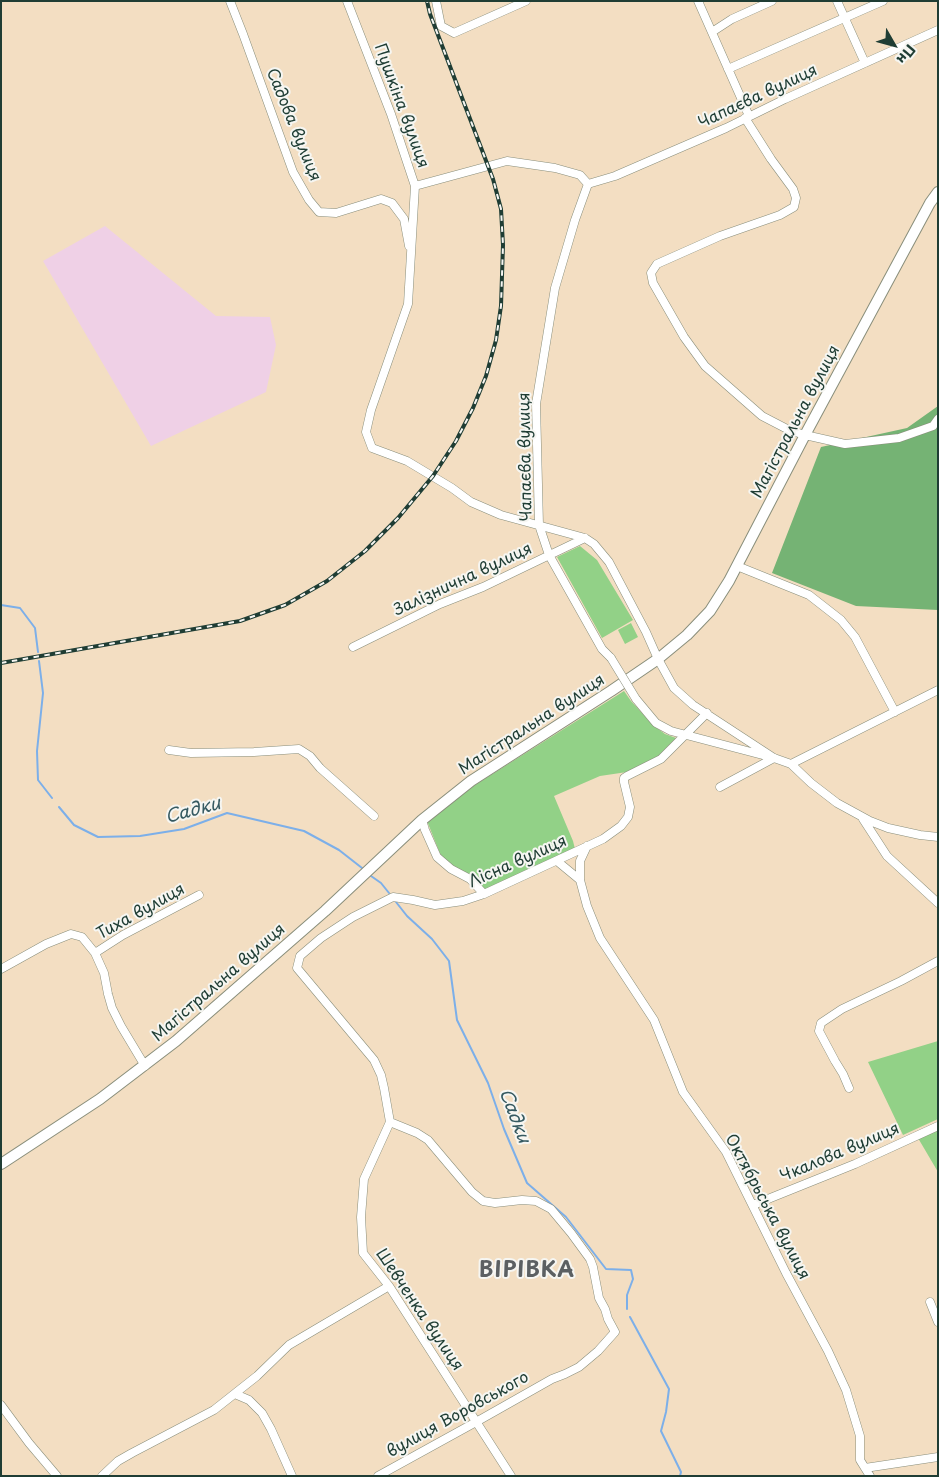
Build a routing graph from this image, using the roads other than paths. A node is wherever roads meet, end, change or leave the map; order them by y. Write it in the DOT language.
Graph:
graph roads {
  1 [pos="230,1"];
  2 [pos="347,1"];
  3 [pos="436,1"];
  4 [pos="526,1"];
  5 [pos="698,1"];
  6 [pos="772,1"];
  7 [pos="837,1"];
  8 [pos="883,1"];
  9 [pos="845,18"];
  10 [pos="938,30"];
  11 [pos="712,32"];
  12 [pos="865,63"];
  13 [pos="728,69"];
  14 [pos="747,117"];
  15 [pos="588,184"];
  16 [pos="415,186"];
  17 [pos="938,192"];
  18 [pos="934,205"];
  19 [pos="411,259"];
  20 [pos="938,419"];
  21 [pos="805,435"];
  22 [pos="539,525"];
  23 [pos="586,538"];
  24 [pos="549,555"];
  25 [pos="737,566"];
  26 [pos="352,647"];
  27 [pos="658,659"];
  28 [pos="938,690"];
  29 [pos="895,712"];
  30 [pos="707,713"];
  31 [pos="685,736"];
  32 [pos="169,750"];
  33 [pos="774,758"];
  34 [pos="791,764"];
  35 [pos="720,786"];
  36 [pos="374,816"];
  37 [pos="862,817"];
  38 [pos="422,820"];
  39 [pos="938,837"];
  40 [pos="587,846"];
  41 [pos="557,861"];
  42 [pos="580,880"];
  43 [pos="484,894"];
  44 [pos="200,895"];
  45 [pos="938,903"];
  46 [pos="95,954"];
  47 [pos="938,961"];
  48 [pos="1,970"];
  49 [pos="145,1066"];
  50 [pos="848,1088"];
  51 [pos="390,1122"];
  52 [pos="938,1126"];
  53 [pos="1,1164"];
  54 [pos="753,1205"];
  55 [pos="389,1286"];
  56 [pos="930,1302"];
  57 [pos="938,1322"];
  58 [pos="235,1394"];
  59 [pos="1,1405"];
  60 [pos="476,1422"];
  61 [pos="938,1457"];
  62 [pos="865,1468"];
  63 [pos="57,1476"];
  64 [pos="102,1476"];
  65 [pos="292,1476"];
  66 [pos="378,1476"];
  67 [pos="511,1476"];
  68 [pos="870,1476"];
  1 -- 19 [label="street, Садова вулиця"];
  2 -- 16 [label="street, Пушкіна вулиця"];
  3 -- 4 [label="street"];
  5 -- 11 [label="street"];
  6 -- 11 [label="street"];
  7 -- 9 [label="street"];
  8 -- 9 [label="street"];
  9 -- 12 [label="street"];
  9 -- 13 [label="street"];
  10 -- 12 [label="street, Чапаєва вулиця"];
  11 -- 13 [label="street"];
  12 -- 14 [label="street, Чапаєва вулиця"];
  13 -- 14 [label="street"];
  14 -- 15 [label="street, Чапаєва вулиця"];
  14 -- 21 [label="street"];
  15 -- 16 [label="street"];
  15 -- 22 [label="street, Чапаєва вулиця"];
  16 -- 19 [label="street, Пушкіна вулиця"];
  17 -- 18 [label="main road, Магістральна вулиця"];
  18 -- 21 [label="main road, Магістральна вулиця"];
  19 -- 22 [label="street, Пушкіна вулиця"];
  20 -- 21 [label="street"];
  21 -- 25 [label="main road, Магістральна вулиця"];
  22 -- 23 [label="street, Пушкіна вулиця"];
  22 -- 24 [label="street, Чапаєва вулиця"];
  23 -- 24 [label="street, Залізнична вулиця"];
  23 -- 27 [label="street"];
  24 -- 26 [label="street, Залізнична вулиця"];
  24 -- 31 [label="street, Чапаєва вулиця, bridge"];
  25 -- 27 [label="main road, Магістральна вулиця"];
  25 -- 29 [label="street"];
  27 -- 30 [label="street"];
  27 -- 38 [label="main road, Магістральна вулиця"];
  28 -- 29 [label="street"];
  29 -- 34 [label="street"];
  30 -- 31 [label="street"];
  30 -- 33 [label="street"];
  31 -- 33 [label="street, Чапаєва вулиця"];
  31 -- 40 [label="street, Лісна вулиця"];
  32 -- 36 [label="street"];
  33 -- 34 [label="street"];
  33 -- 35 [label="street"];
  34 -- 37 [label="street"];
  37 -- 39 [label="street"];
  37 -- 45 [label="street"];
  38 -- 43 [label="street"];
  38 -- 49 [label="main road, Магістральна вулиця"];
  40 -- 41 [label="street, Лісна вулиця"];
  40 -- 42 [label="street"];
  41 -- 42 [label="street"];
  41 -- 43 [label="street, Лісна вулиця"];
  42 -- 54 [label="street, Октябрьська вулиця"];
  43 -- 51 [label="street, Лісна вулиця"];
  44 -- 46 [label="street, Тиха вулиця"];
  46 -- 48 [label="street, Тиха вулиця"];
  46 -- 49 [label="street, Тиха вулиця"];
  47 -- 50 [label="street"];
  49 -- 53 [label="main road, Магістральна вулиця"];
  51 -- 55 [label="street, Шевченка вулиця"];
  51 -- 60 [label="street, вулиця Воровського"];
  52 -- 54 [label="street, Чкалова вулиця"];
  54 -- 62 [label="street, Октябрьська вулиця"];
  55 -- 58 [label="street"];
  55 -- 60 [label="street, Шевченка вулиця"];
  56 -- 57 [label="street"];
  58 -- 64 [label="street"];
  58 -- 65 [label="street"];
  59 -- 63 [label="street"];
  60 -- 66 [label="street, вулиця Воровського"];
  60 -- 67 [label="street, Шевченка вулиця"];
  61 -- 62 [label="street"];
  62 -- 68 [label="street, Октябрьська вулиця"];
}
